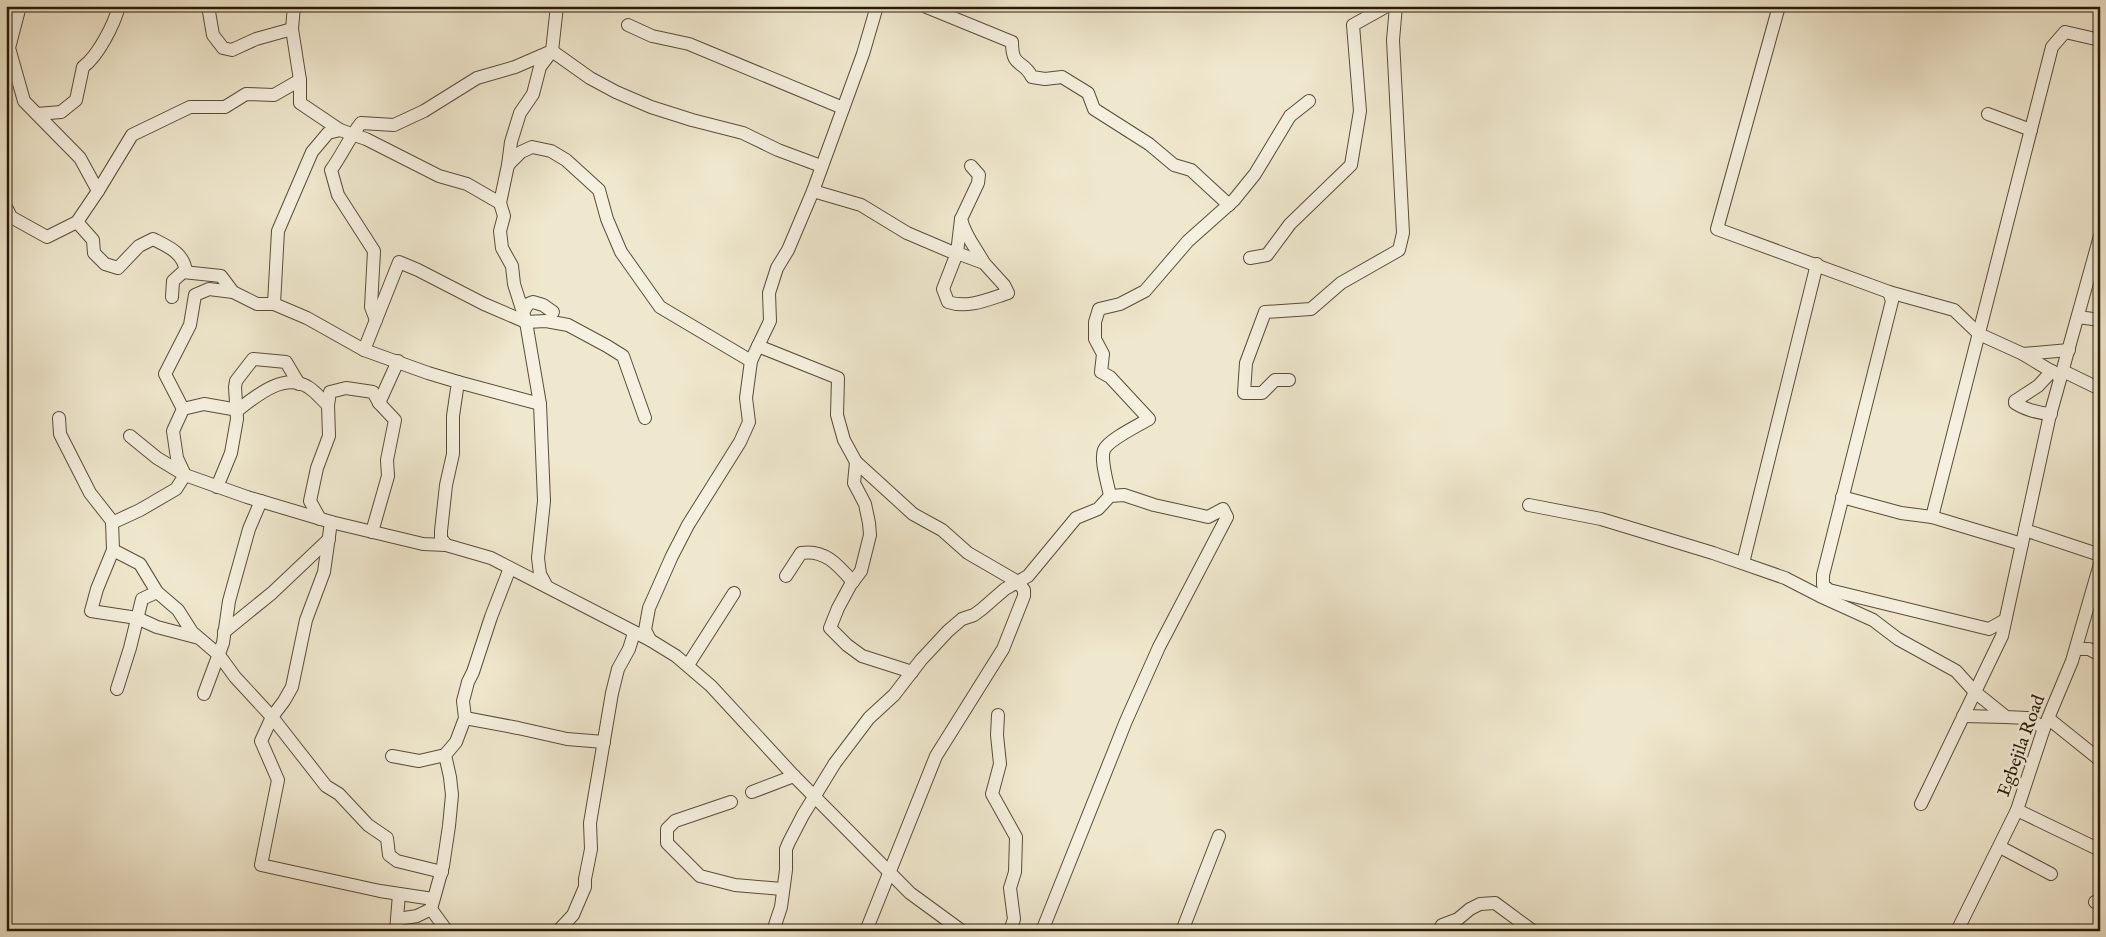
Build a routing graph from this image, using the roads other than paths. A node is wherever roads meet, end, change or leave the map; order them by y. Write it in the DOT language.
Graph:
graph roads {
  1 [pos="20,6"];
  2 [pos="120,6"];
  3 [pos="208,6"];
  4 [pos="294,6"];
  5 [pos="557,6"];
  6 [pos="877,6"];
  7 [pos="924,6"];
  8 [pos="1387,6"];
  9 [pos="1396,6"];
  10 [pos="1779,6"];
  11 [pos="628,25"];
  12 [pos="292,29"];
  13 [pos="2100,40"];
  14 [pos="552,51"];
  15 [pos="300,80"];
  16 [pos="1309,101"];
  17 [pos="843,108"];
  18 [pos="37,114"];
  19 [pos="1988,114"];
  20 [pos="2031,130"];
  21 [pos="346,132"];
  22 [pos="508,166"];
  23 [pos="821,166"];
  24 [pos="971,166"];
  25 [pos="98,191"];
  26 [pos="813,191"];
  27 [pos="500,203"];
  28 [pos="1229,205"];
  29 [pos="6,207"];
  30 [pos="961,219"];
  31 [pos="77,222"];
  32 [pos="2100,236"];
  33 [pos="957,253"];
  34 [pos="1250,258"];
  35 [pos="984,263"];
  36 [pos="1817,264"];
  37 [pos="186,272"];
  38 [pos="233,292"];
  39 [pos="1889,292"];
  40 [pos="172,297"];
  41 [pos="274,304"];
  42 [pos="525,317"];
  43 [pos="2078,317"];
  44 [pos="376,320"];
  45 [pos="2100,320"];
  46 [pos="568,325"];
  47 [pos="1979,334"];
  48 [pos="758,346"];
  49 [pos="364,350"];
  50 [pos="2069,350"];
  51 [pos="2023,354"];
  52 [pos="751,361"];
  53 [pos="398,362"];
  54 [pos="2059,373"];
  55 [pos="1289,380"];
  56 [pos="458,382"];
  57 [pos="299,384"];
  58 [pos="2100,389"];
  59 [pos="380,402"];
  60 [pos="540,404"];
  61 [pos="328,405"];
  62 [pos="183,409"];
  63 [pos="238,410"];
  64 [pos="2051,414"];
  65 [pos="59,418"];
  66 [pos="645,418"];
  67 [pos="130,436"];
  68 [pos="856,462"];
  69 [pos="185,475"];
  70 [pos="217,486"];
  71 [pos="1110,496"];
  72 [pos="1842,498"];
  73 [pos="261,501"];
  74 [pos="1528,505"];
  75 [pos="1932,517"];
  76 [pos="325,521"];
  77 [pos="112,523"];
  78 [pos="2025,530"];
  79 [pos="372,532"];
  80 [pos="329,538"];
  81 [pos="2022,544"];
  82 [pos="446,545"];
  83 [pos="113,550"];
  84 [pos="2100,554"];
  85 [pos="1742,563"];
  86 [pos="2100,564"];
  87 [pos="510,568"];
  88 [pos="786,576"];
  89 [pos="853,582"];
  90 [pos="1018,582"];
  91 [pos="546,585"];
  92 [pos="157,592"];
  93 [pos="734,593"];
  94 [pos="137,618"];
  95 [pos="2006,620"];
  96 [pos="224,632"];
  97 [pos="634,633"];
  98 [pos="199,638"];
  99 [pos="650,640"];
  100 [pos="2076,649"];
  101 [pos="219,655"];
  102 [pos="2100,655"];
  103 [pos="688,665"];
  104 [pos="912,672"];
  105 [pos="117,689"];
  106 [pos="1975,692"];
  107 [pos="204,694"];
  108 [pos="998,715"];
  109 [pos="272,716"];
  110 [pos="1963,716"];
  111 [pos="2006,717"];
  112 [pos="465,718"];
  113 [pos="2047,724"];
  114 [pos="604,742"];
  115 [pos="445,755"];
  116 [pos="392,756"];
  117 [pos="2100,760"];
  118 [pos="794,776"];
  119 [pos="752,792"];
  120 [pos="815,797"];
  121 [pos="731,802"];
  122 [pos="1921,804"];
  123 [pos="2017,810"];
  124 [pos="1219,836"];
  125 [pos="2000,847"];
  126 [pos="2100,850"];
  127 [pos="442,872"];
  128 [pos="890,873"];
  129 [pos="2051,874"];
  130 [pos="782,889"];
  131 [pos="910,892"];
  132 [pos="399,894"];
  133 [pos="878,899"];
  134 [pos="432,904"];
  135 [pos="397,925"];
  136 [pos="958,930"];
  137 [pos="447,931"];
  138 [pos="558,931"];
  139 [pos="773,931"];
  140 [pos="866,931"];
  141 [pos="1010,931"];
  142 [pos="1042,931"];
  143 [pos="1182,931"];
  144 [pos="1439,931"];
  145 [pos="1533,931"];
  146 [pos="1957,931"];
  1 -- 18 [label="street"];
  2 -- 18 [label="street"];
  3 -- 12 [label="street"];
  4 -- 12 [label="street"];
  5 -- 14 [label="street"];
  6 -- 17 [label="street"];
  7 -- 28 [label="street"];
  8 -- 34 [label="street"];
  9 -- 55 [label="street"];
  10 -- 36 [label="street"];
  11 -- 17 [label="street"];
  12 -- 15 [label="street"];
  13 -- 20 [label="street"];
  14 -- 21 [label="street"];
  14 -- 22 [label="street"];
  14 -- 23 [label="street"];
  15 -- 21 [label="street"];
  15 -- 25 [label="street"];
  16 -- 28 [label="street"];
  17 -- 23 [label="street"];
  18 -- 25 [label="street"];
  19 -- 20 [label="street"];
  20 -- 47 [label="street"];
  21 -- 27 [label="street"];
  21 -- 41 [label="street"];
  21 -- 44 [label="street"];
  22 -- 27 [label="street"];
  22 -- 52 [label="street"];
  23 -- 26 [label="street"];
  24 -- 30 [label="street"];
  25 -- 31 [label="street"];
  26 -- 33 [label="street"];
  26 -- 48 [label="street"];
  27 -- 42 [label="street"];
  28 -- 71 [label="street"];
  29 -- 31 [label="street"];
  30 -- 33 [label="street"];
  30 -- 35 [label="street"];
  31 -- 37 [label="street"];
  32 -- 43 [label="street"];
  33 -- 35 [label="street"];
  33 -- 35 [label="street"];
  36 -- 39 [label="street"];
  36 -- 85 [label="street"];
  37 -- 38 [label="street"];
  37 -- 40 [label="street"];
  38 -- 41 [label="street"];
  38 -- 62 [label="street"];
  39 -- 47 [label="street"];
  39 -- 72 [label="street"];
  41 -- 49 [label="street"];
  42 -- 44 [label="street"];
  42 -- 46 [label="street"];
  42 -- 46 [label="street"];
  42 -- 60 [label="street"];
  43 -- 45 [label="street"];
  43 -- 50 [label="street"];
  44 -- 49 [label="street"];
  46 -- 66 [label="street"];
  47 -- 51 [label="street"];
  47 -- 75 [label="street"];
  48 -- 52 [label="street"];
  48 -- 68 [label="street"];
  49 -- 53 [label="street"];
  50 -- 51 [label="street"];
  50 -- 54 [label="street"];
  51 -- 54 [label="street"];
  52 -- 99 [label="street"];
  53 -- 56 [label="street"];
  53 -- 59 [label="street"];
  54 -- 58 [label="street"];
  54 -- 64 [label="street"];
  54 -- 64 [label="street"];
  56 -- 60 [label="street"];
  56 -- 82 [label="street"];
  57 -- 61 [label="street"];
  57 -- 63 [label="street"];
  57 -- 63 [label="street"];
  59 -- 61 [label="street"];
  59 -- 79 [label="street"];
  60 -- 91 [label="street"];
  61 -- 76 [label="street"];
  62 -- 63 [label="street"];
  62 -- 69 [label="street"];
  63 -- 70 [label="street"];
  64 -- 78 [label="street"];
  65 -- 77 [label="street"];
  67 -- 69 [label="street"];
  68 -- 89 [label="street"];
  68 -- 90 [label="street"];
  69 -- 70 [label="street"];
  69 -- 77 [label="street"];
  70 -- 73 [label="street"];
  71 -- 90 [label="street"];
  71 -- 142 [label="street"];
  72 -- 75 [label="street"];
  72 -- 95 [label="street"];
  73 -- 76 [label="street"];
  73 -- 96 [label="street"];
  74 -- 85 [label="street"];
  75 -- 81 [label="street"];
  76 -- 79 [label="street"];
  76 -- 80 [label="street"];
  77 -- 83 [label="street"];
  78 -- 81 [label="street"];
  78 -- 84 [label="street"];
  79 -- 82 [label="street"];
  80 -- 96 [label="street"];
  80 -- 109 [label="street"];
  81 -- 95 [label="street"];
  82 -- 87 [label="street"];
  83 -- 92 [label="street"];
  83 -- 94 [label="street"];
  85 -- 106 [label="street"];
  86 -- 100 [label="street, Egbejila Road"];
  87 -- 91 [label="street"];
  87 -- 112 [label="street"];
  88 -- 89 [label="street"];
  89 -- 104 [label="street"];
  90 -- 104 [label="street"];
  90 -- 128 [label="street"];
  91 -- 97 [label="street"];
  92 -- 94 [label="street"];
  92 -- 98 [label="street"];
  93 -- 103 [label="street"];
  94 -- 98 [label="street"];
  94 -- 105 [label="street"];
  95 -- 106 [label="street"];
  96 -- 101 [label="street"];
  97 -- 99 [label="street"];
  97 -- 114 [label="street"];
  98 -- 101 [label="street"];
  99 -- 103 [label="street"];
  100 -- 102 [label="street"];
  100 -- 113 [label="street, Egbejila Road"];
  101 -- 107 [label="street"];
  101 -- 109 [label="street"];
  103 -- 118 [label="street"];
  104 -- 120 [label="street"];
  106 -- 110 [label="street"];
  106 -- 111 [label="street"];
  108 -- 141 [label="street"];
  109 -- 127 [label="street"];
  109 -- 132 [label="street"];
  110 -- 111 [label="street"];
  110 -- 122 [label="street"];
  111 -- 113 [label="street"];
  112 -- 114 [label="street"];
  112 -- 115 [label="street"];
  113 -- 117 [label="street"];
  113 -- 123 [label="street, Egbejila Road"];
  114 -- 138 [label="street"];
  115 -- 116 [label="street"];
  115 -- 127 [label="street"];
  118 -- 119 [label="street"];
  118 -- 120 [label="street"];
  120 -- 128 [label="street"];
  120 -- 130 [label="street"];
  121 -- 130 [label="street"];
  123 -- 125 [label="street, Egbejila Road"];
  123 -- 126 [label="street"];
  124 -- 143 [label="street"];
  125 -- 129 [label="street"];
  125 -- 146 [label="street, Egbejila Road"];
  127 -- 134 [label="street"];
  128 -- 131 [label="street"];
  128 -- 133 [label="street"];
  130 -- 139 [label="street"];
  131 -- 133 [label="street"];
  131 -- 136 [label="street"];
  132 -- 134 [label="street"];
  132 -- 135 [label="street"];
  133 -- 140 [label="street"];
  134 -- 135 [label="street"];
  134 -- 137 [label="street"];
  144 -- 145 [label="street"];
}
